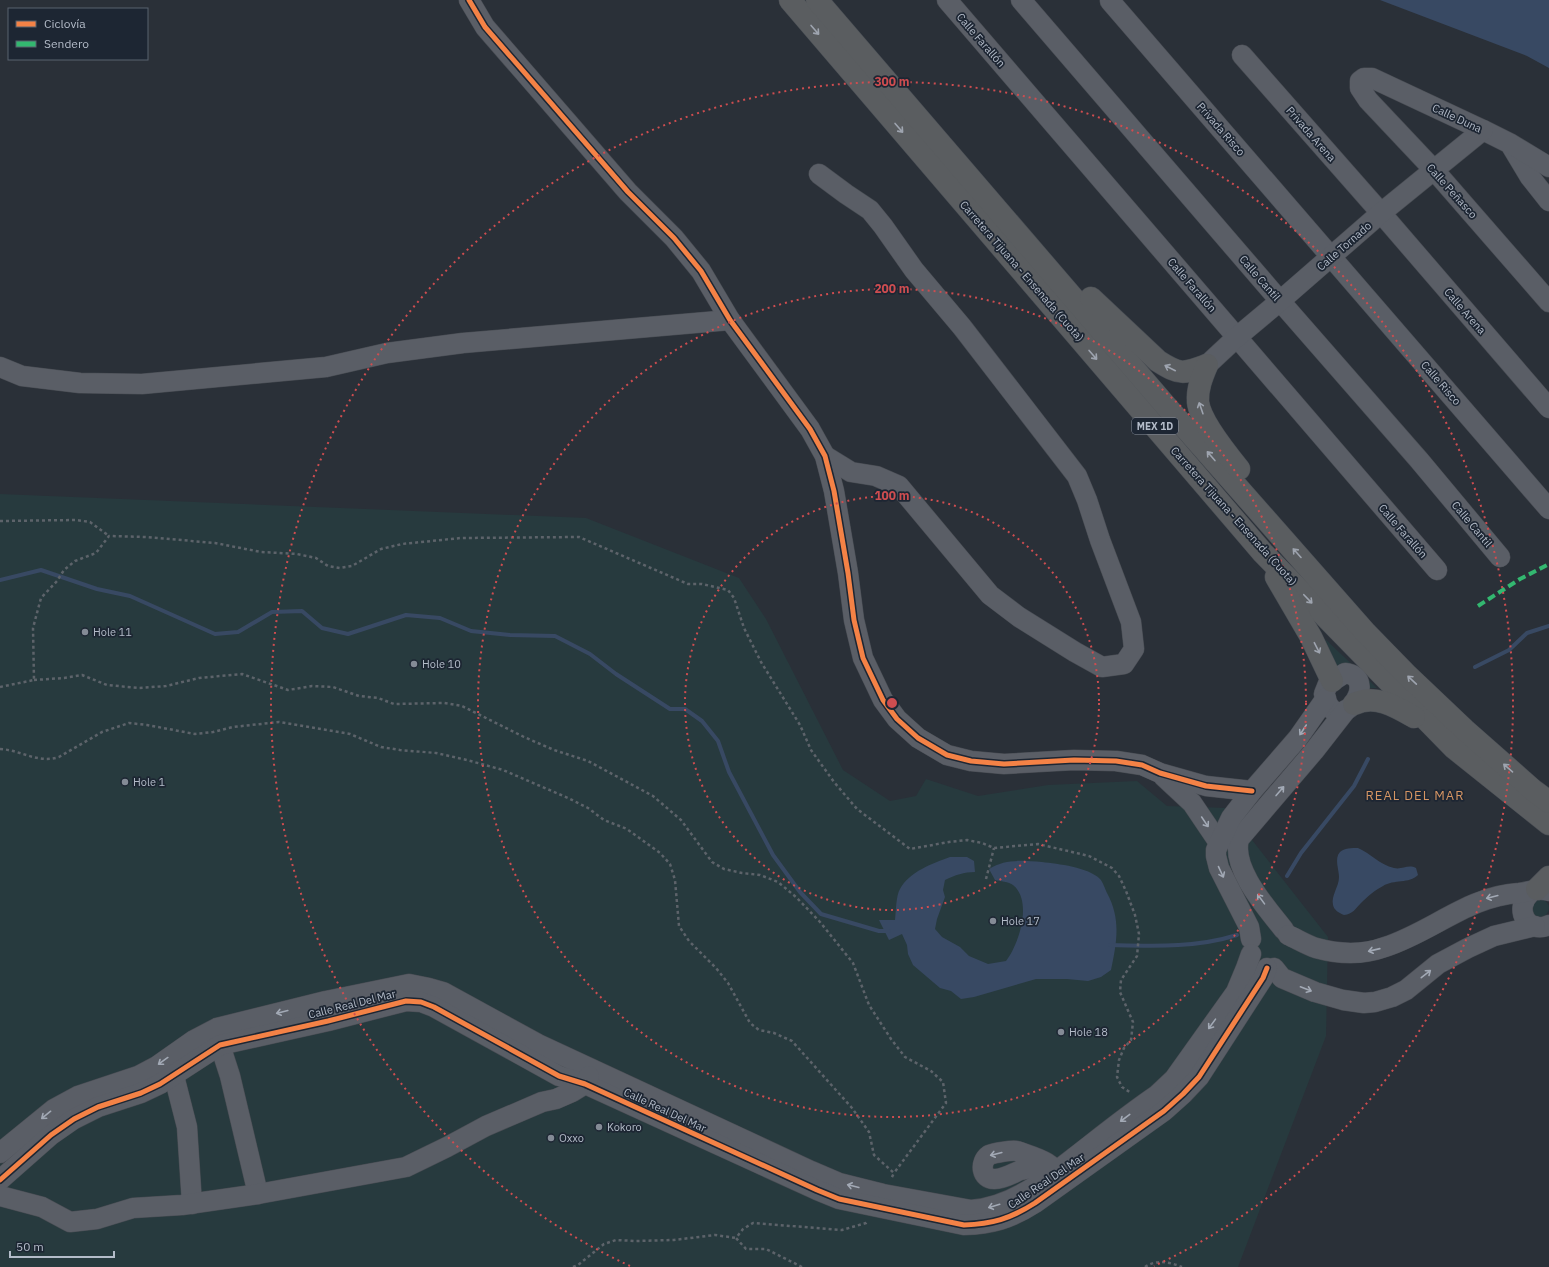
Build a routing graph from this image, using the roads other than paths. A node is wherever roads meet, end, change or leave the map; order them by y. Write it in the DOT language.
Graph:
graph roads {
  1 [pos="468,0"];
  2 [pos="790,0"];
  3 [pos="818,0"];
  4 [pos="947,0"];
  5 [pos="1021,0"];
  6 [pos="1110,1"];
  7 [pos="1242,55"];
  8 [pos="1362,79"];
  9 [pos="1483,130"];
  10 [pos="1511,144"];
  11 [pos="1549,167"];
  12 [pos="1434,170"];
  13 [pos="819,174"];
  14 [pos="1549,201"];
  15 [pos="1381,213"];
  16 [pos="1332,256"];
  17 [pos="1043,261"];
  18 [pos="1280,302"];
  19 [pos="1549,302"];
  20 [pos="730,320"];
  21 [pos="1237,337"];
  22 [pos="1207,365"];
  23 [pos="0,367"];
  24 [pos="1549,408"];
  25 [pos="825,456"];
  26 [pos="1549,509"];
  27 [pos="1271,524"];
  28 [pos="1263,553"];
  29 [pos="1500,557"];
  30 [pos="1438,570"];
  31 [pos="1329,690"];
  32 [pos="1350,707"];
  33 [pos="1430,725"];
  34 [pos="1160,773"];
  35 [pos="1206,786"];
  36 [pos="1252,791"];
  37 [pos="1544,794"];
  38 [pos="1192,803"];
  39 [pos="1549,824"];
  40 [pos="1219,843"];
  41 [pos="1541,887"];
  42 [pos="1545,927"];
  43 [pos="1251,946"];
  44 [pos="1282,953"];
  45 [pos="326,1001"];
  46 [pos="1232,1011"];
  47 [pos="328,1021"];
  48 [pos="219,1036"];
  49 [pos="1207,1047"];
  50 [pos="535,1053"];
  51 [pos="174,1076"];
  52 [pos="559,1076"];
  53 [pos="589,1077"];
  54 [pos="542,1102"];
  55 [pos="0,1153"];
  56 [pos="1021,1161"];
  57 [pos="0,1180"];
  58 [pos="1056,1180"];
  59 [pos="258,1194"];
  60 [pos="0,1196"];
  61 [pos="192,1204"];
  1 -- 20 [label="street"];
  2 -- 28 [label="highway, Carretera Tijuana - Ensenada (Cuota) / MEX 1D, one-way"];
  3 -- 17 [label="highway, Carretera Tijuana - Ensenada (Cuota) / MEX 1D"];
  4 -- 21 [label="street, Calle Farallón"];
  5 -- 18 [label="street, Calle Cantil"];
  6 -- 16 [label="street, Privada Risco"];
  7 -- 15 [label="street, Privada Arena"];
  8 -- 9 [label="street, Calle Duna"];
  8 -- 12 [label="street, Calle Peñasco"];
  9 -- 10 [label="street, Calle Duna"];
  9 -- 12 [label="street, Calle Tornado"];
  10 -- 11 [label="street, Calle Duna"];
  10 -- 14 [label="street"];
  12 -- 15 [label="street, Calle Tornado"];
  12 -- 19 [label="street, Calle Peñasco"];
  13 -- 25 [label="street"];
  15 -- 16 [label="street, Calle Tornado"];
  15 -- 24 [label="street, Calle Arena"];
  16 -- 18 [label="street, Calle Tornado"];
  16 -- 26 [label="street, Calle Risco"];
  22 -- 17 [label="highway, one-way"];
  27 -- 17 [label="highway, Carretera Tijuana - Ensenada (Cuota) / MEX 1D, one-way"];
  18 -- 21 [label="street, Calle Tornado"];
  18 -- 29 [label="street, Calle Cantil"];
  20 -- 23 [label="street"];
  20 -- 25 [label="street"];
  21 -- 22 [label="street, Calle Tornado"];
  21 -- 30 [label="street, Calle Farallón"];
  27 -- 22 [label="highway, one-way"];
  25 -- 34 [label="street"];
  37 -- 27 [label="highway, Carretera Tijuana - Ensenada (Cuota) / MEX 1D, one-way"];
  28 -- 31 [label="highway, one-way"];
  28 -- 33 [label="highway, Carretera Tijuana - Ensenada (Cuota) / MEX 1D, one-way"];
  31 -- 32 [label="street"];
  31 -- 32 [label="street"];
  31 -- 36 [label="street, one-way"];
  32 -- 33 [label="highway"];
  44 -- 32 [label="street, one-way"];
  33 -- 39 [label="highway, Carretera Tijuana - Ensenada (Cuota) / MEX 1D"];
  34 -- 35 [label="street"];
  34 -- 38 [label="street"];
  35 -- 36 [label="street"];
  35 -- 38 [label="street"];
  36 -- 40 [label="street"];
  38 -- 40 [label="street, one-way"];
  40 -- 43 [label="street, one-way"];
  41 -- 42 [label="street"];
  41 -- 44 [label="street, one-way"];
  44 -- 42 [label="street, one-way"];
  43 -- 44 [label="street"];
  43 -- 44 [label="street"];
  43 -- 46 [label="street, Calle Real Del Mar"];
  44 -- 46 [label="street, Calle Real Del Mar"];
  45 -- 47 [label="street"];
  45 -- 48 [label="street, Calle Real Del Mar, one-way"];
  45 -- 50 [label="street, Calle Real Del Mar"];
  46 -- 49 [label="street, Calle Real Del Mar"];
  47 -- 48 [label="street, Calle Real Del Mar"];
  47 -- 50 [label="street, Calle Real Del Mar"];
  48 -- 51 [label="street, Calle Real Del Mar"];
  48 -- 55 [label="street, Calle Real Del Mar, one-way"];
  48 -- 59 [label="street"];
  49 -- 58 [label="street, Calle Real Del Mar, one-way"];
  49 -- 58 [label="street, Calle Real Del Mar"];
  50 -- 52 [label="street, Calle Real Del Mar"];
  50 -- 53 [label="street, Calle Real Del Mar"];
  51 -- 57 [label="street, Calle Real Del Mar"];
  51 -- 61 [label="street"];
  52 -- 53 [label="street, Calle Real Del Mar"];
  52 -- 54 [label="street"];
  53 -- 54 [label="street"];
  53 -- 58 [label="street, Calle Real Del Mar"];
  54 -- 59 [label="street"];
  56 -- 58 [label="street"];
  59 -- 61 [label="street"];
  60 -- 61 [label="street"];
}
